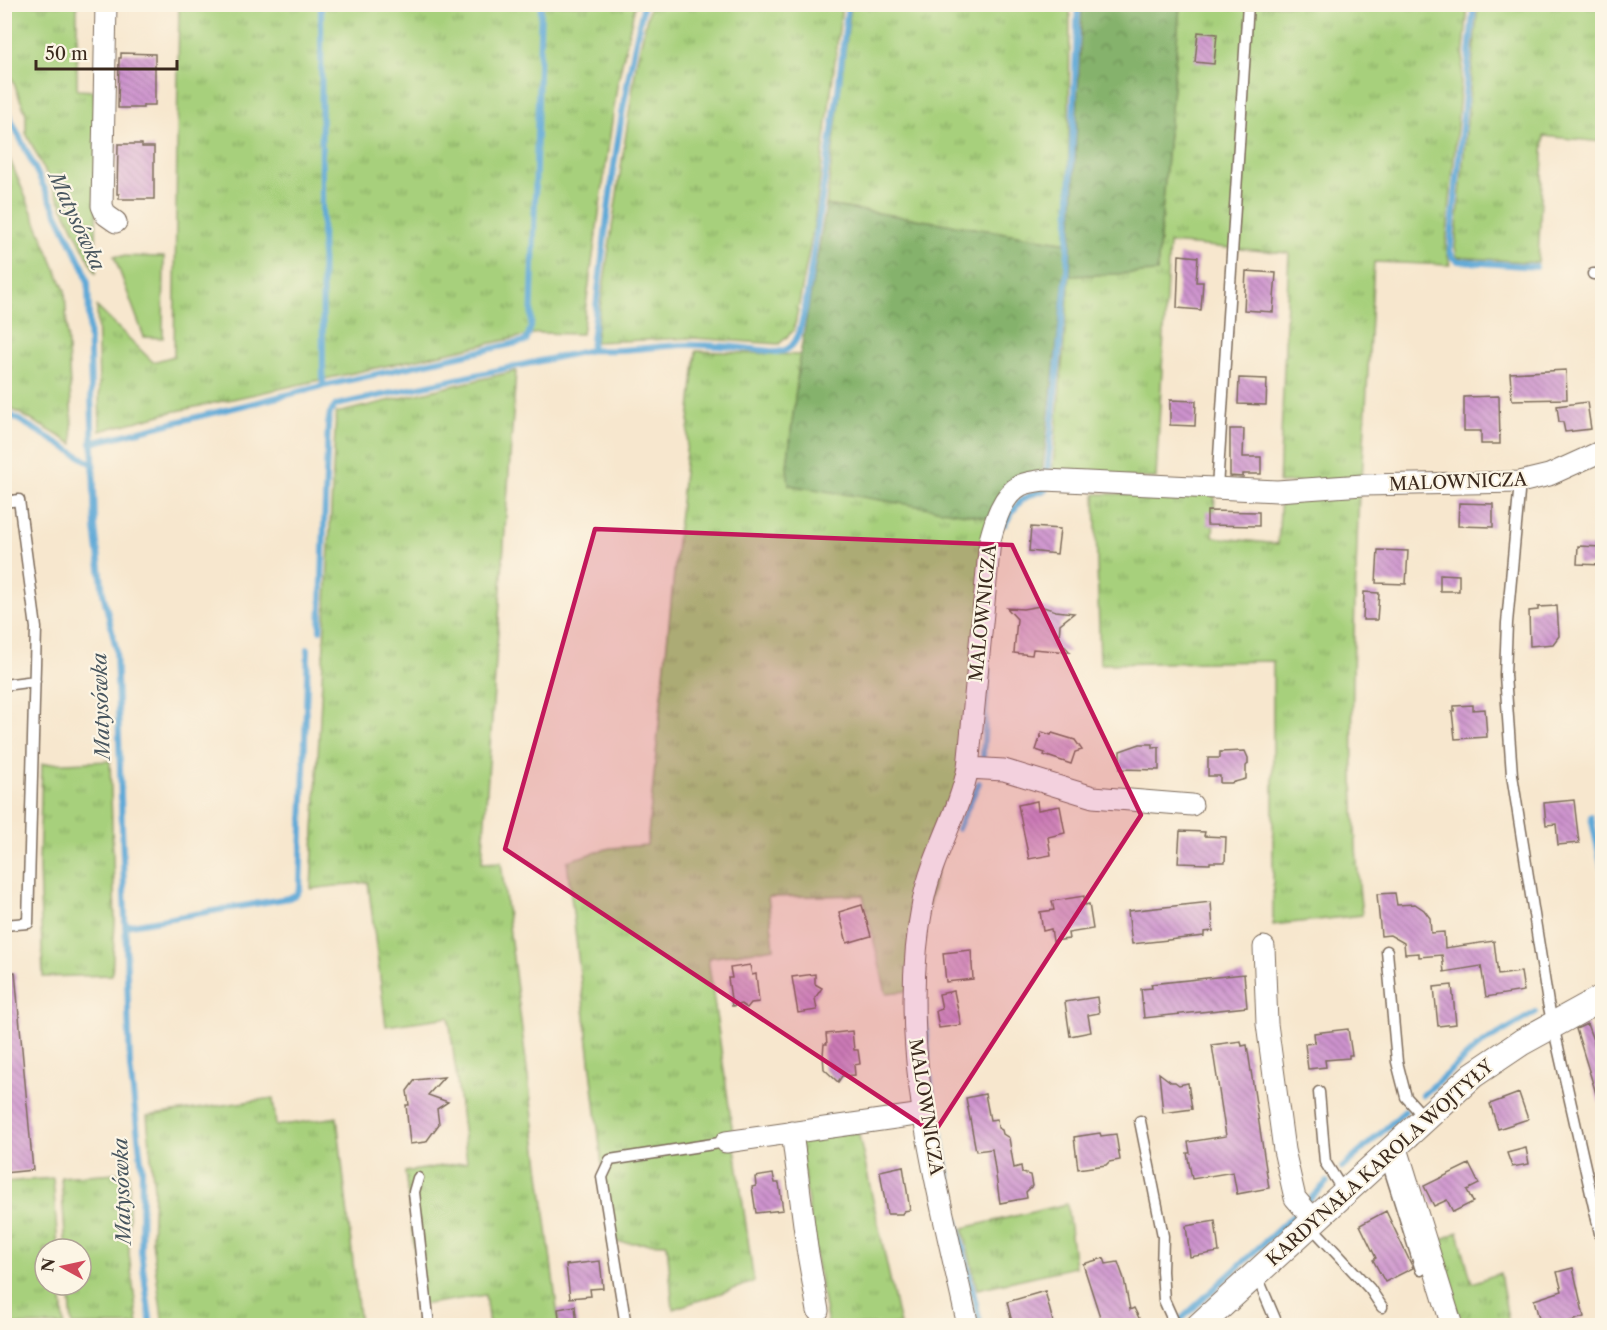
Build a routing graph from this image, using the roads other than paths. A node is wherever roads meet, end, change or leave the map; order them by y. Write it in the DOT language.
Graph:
graph roads {
  1 [pos="106,4"];
  2 [pos="1248,4"];
  3 [pos="116,222"];
  4 [pos="1602,451"];
  5 [pos="1520,482"];
  6 [pos="1217,488"];
  7 [pos="4,502"];
  8 [pos="35,681"];
  9 [pos="4,685"];
  10 [pos="968,768"];
  11 [pos="1192,805"];
  12 [pos="4,926"];
  13 [pos="1264,947"];
  14 [pos="1387,951"];
  15 [pos="1602,998"];
  16 [pos="1554,1025"];
  17 [pos="1319,1092"];
  18 [pos="923,1114"];
  19 [pos="1426,1118"];
  20 [pos="1140,1121"];
  21 [pos="792,1132"];
  22 [pos="726,1142"];
  23 [pos="1391,1150"];
  24 [pos="418,1178"];
  25 [pos="1344,1193"];
  26 [pos="1312,1222"];
  27 [pos="1602,1242"];
  28 [pos="1421,1270"];
  29 [pos="1256,1274"];
  30 [pos="1382,1307"];
  31 [pos="818,1311"];
  32 [pos="1175,1323"];
  33 [pos="1206,1323"];
  34 [pos="429,1326"];
  35 [pos="626,1326"];
  36 [pos="968,1326"];
  37 [pos="1278,1326"];
  38 [pos="1452,1326"];
  1 -- 3 [label="street"];
  2 -- 6 [label="lane"];
  4 -- 5 [label="street, MALOWNICZA"];
  5 -- 6 [label="street, MALOWNICZA"];
  5 -- 16 [label="lane"];
  6 -- 10 [label="street, MALOWNICZA"];
  7 -- 8 [label="lane"];
  8 -- 9 [label="lane"];
  8 -- 12 [label="lane"];
  10 -- 11 [label="street"];
  10 -- 18 [label="street, MALOWNICZA"];
  13 -- 26 [label="street"];
  14 -- 19 [label="lane"];
  15 -- 16 [label="street, KARDYNAŁA KAROLA WOJTYŁY"];
  16 -- 19 [label="street, KARDYNAŁA KAROLA WOJTYŁY"];
  16 -- 27 [label="lane"];
  17 -- 25 [label="lane"];
  18 -- 21 [label="street"];
  18 -- 36 [label="street, MALOWNICZA"];
  19 -- 23 [label="street, KARDYNAŁA KAROLA WOJTYŁY"];
  20 -- 32 [label="lane"];
  21 -- 22 [label="street"];
  21 -- 31 [label="street"];
  22 -- 35 [label="lane"];
  23 -- 25 [label="street, KARDYNAŁA KAROLA WOJTYŁY"];
  23 -- 28 [label="lane"];
  23 -- 38 [label="street"];
  24 -- 34 [label="lane"];
  25 -- 26 [label="street, KARDYNAŁA KAROLA WOJTYŁY"];
  26 -- 29 [label="street, KARDYNAŁA KAROLA WOJTYŁY"];
  26 -- 30 [label="lane"];
  29 -- 33 [label="street, KARDYNAŁA KAROLA WOJTYŁY"];
  29 -- 37 [label="lane"];
}
